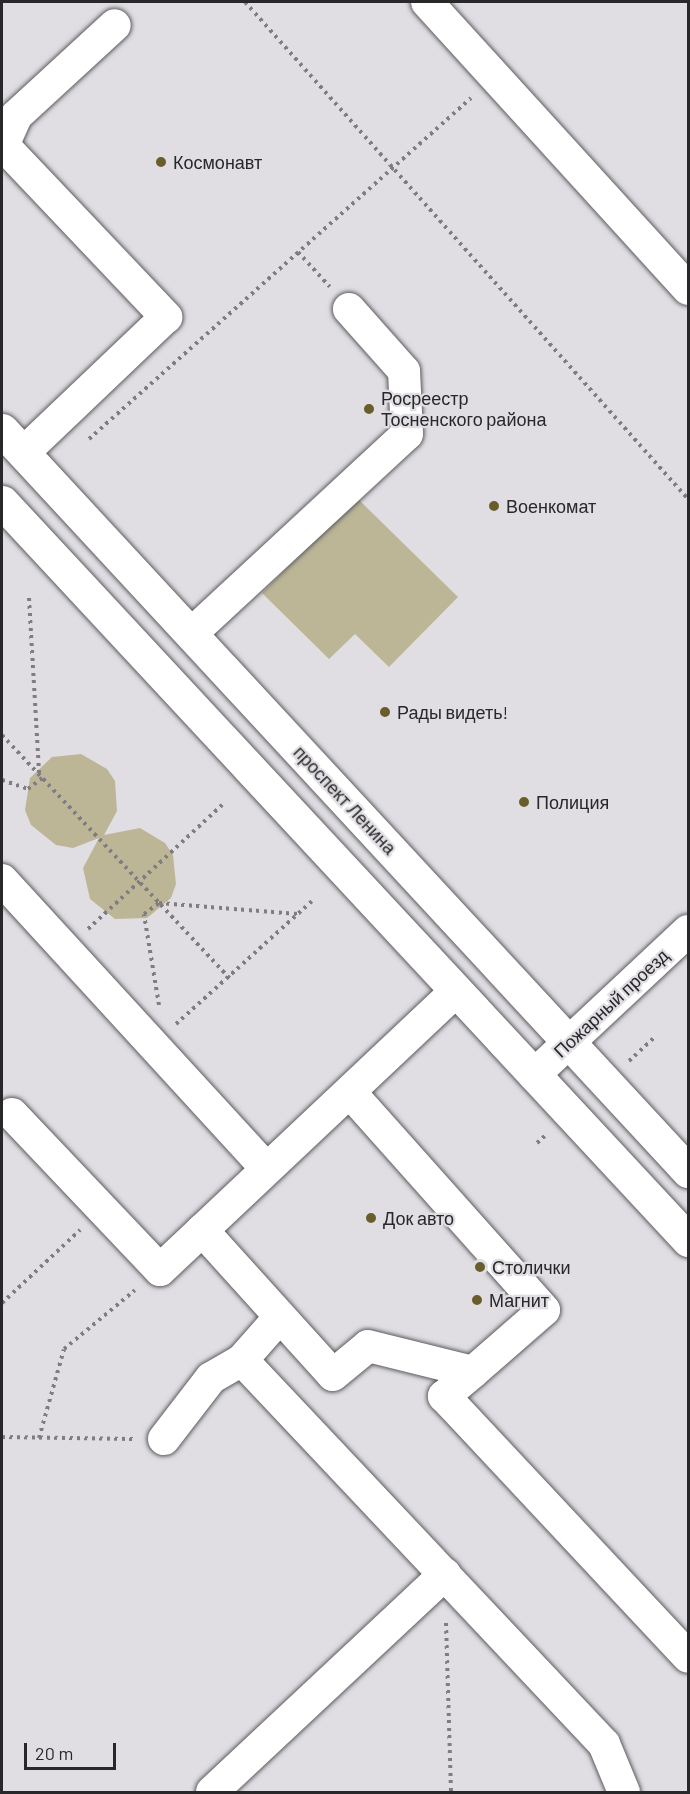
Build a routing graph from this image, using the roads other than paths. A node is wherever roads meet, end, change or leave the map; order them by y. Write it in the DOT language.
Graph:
graph roads {
  1 [pos="427,2"];
  2 [pos="116,25"];
  3 [pos="3,147"];
  4 [pos="688,289"];
  5 [pos="349,309"];
  6 [pos="2,430"];
  7 [pos="23,453"];
  8 [pos="2,502"];
  9 [pos="191,634"];
  10 [pos="2,880"];
  11 [pos="688,931"];
  12 [pos="456,991"];
  13 [pos="570,1042"];
  14 [pos="534,1075"];
  15 [pos="350,1092"];
  16 [pos="5,1114"];
  17 [pos="267,1169"];
  18 [pos="688,1171"];
  19 [pos="202,1230"];
  20 [pos="688,1240"];
  21 [pos="279,1318"];
  22 [pos="242,1360"];
  23 [pos="473,1372"];
  24 [pos="164,1439"];
  25 [pos="445,1574"];
  26 [pos="688,1658"];
  27 [pos="212,1792"];
  28 [pos="624,1792"];
  1 -- 4 [label="street"];
  2 -- 3 [label="street"];
  3 -- 7 [label="street"];
  5 -- 9 [label="street"];
  6 -- 7 [label="main road, проспект Ленина"];
  7 -- 9 [label="main road, проспект Ленина"];
  8 -- 12 [label="main road"];
  9 -- 13 [label="main road, проспект Ленина"];
  10 -- 17 [label="street"];
  11 -- 13 [label="street, Пожарный проезд"];
  12 -- 14 [label="main road"];
  12 -- 15 [label="street"];
  13 -- 14 [label="street, Пожарный проезд"];
  13 -- 18 [label="main road, проспект Ленина"];
  14 -- 20 [label="main road"];
  15 -- 17 [label="street"];
  15 -- 23 [label="street"];
  16 -- 19 [label="street"];
  17 -- 19 [label="street"];
  19 -- 21 [label="street"];
  21 -- 22 [label="street"];
  21 -- 23 [label="street"];
  22 -- 24 [label="street"];
  22 -- 25 [label="street"];
  23 -- 26 [label="street"];
  25 -- 27 [label="street"];
  25 -- 28 [label="street"];
}
